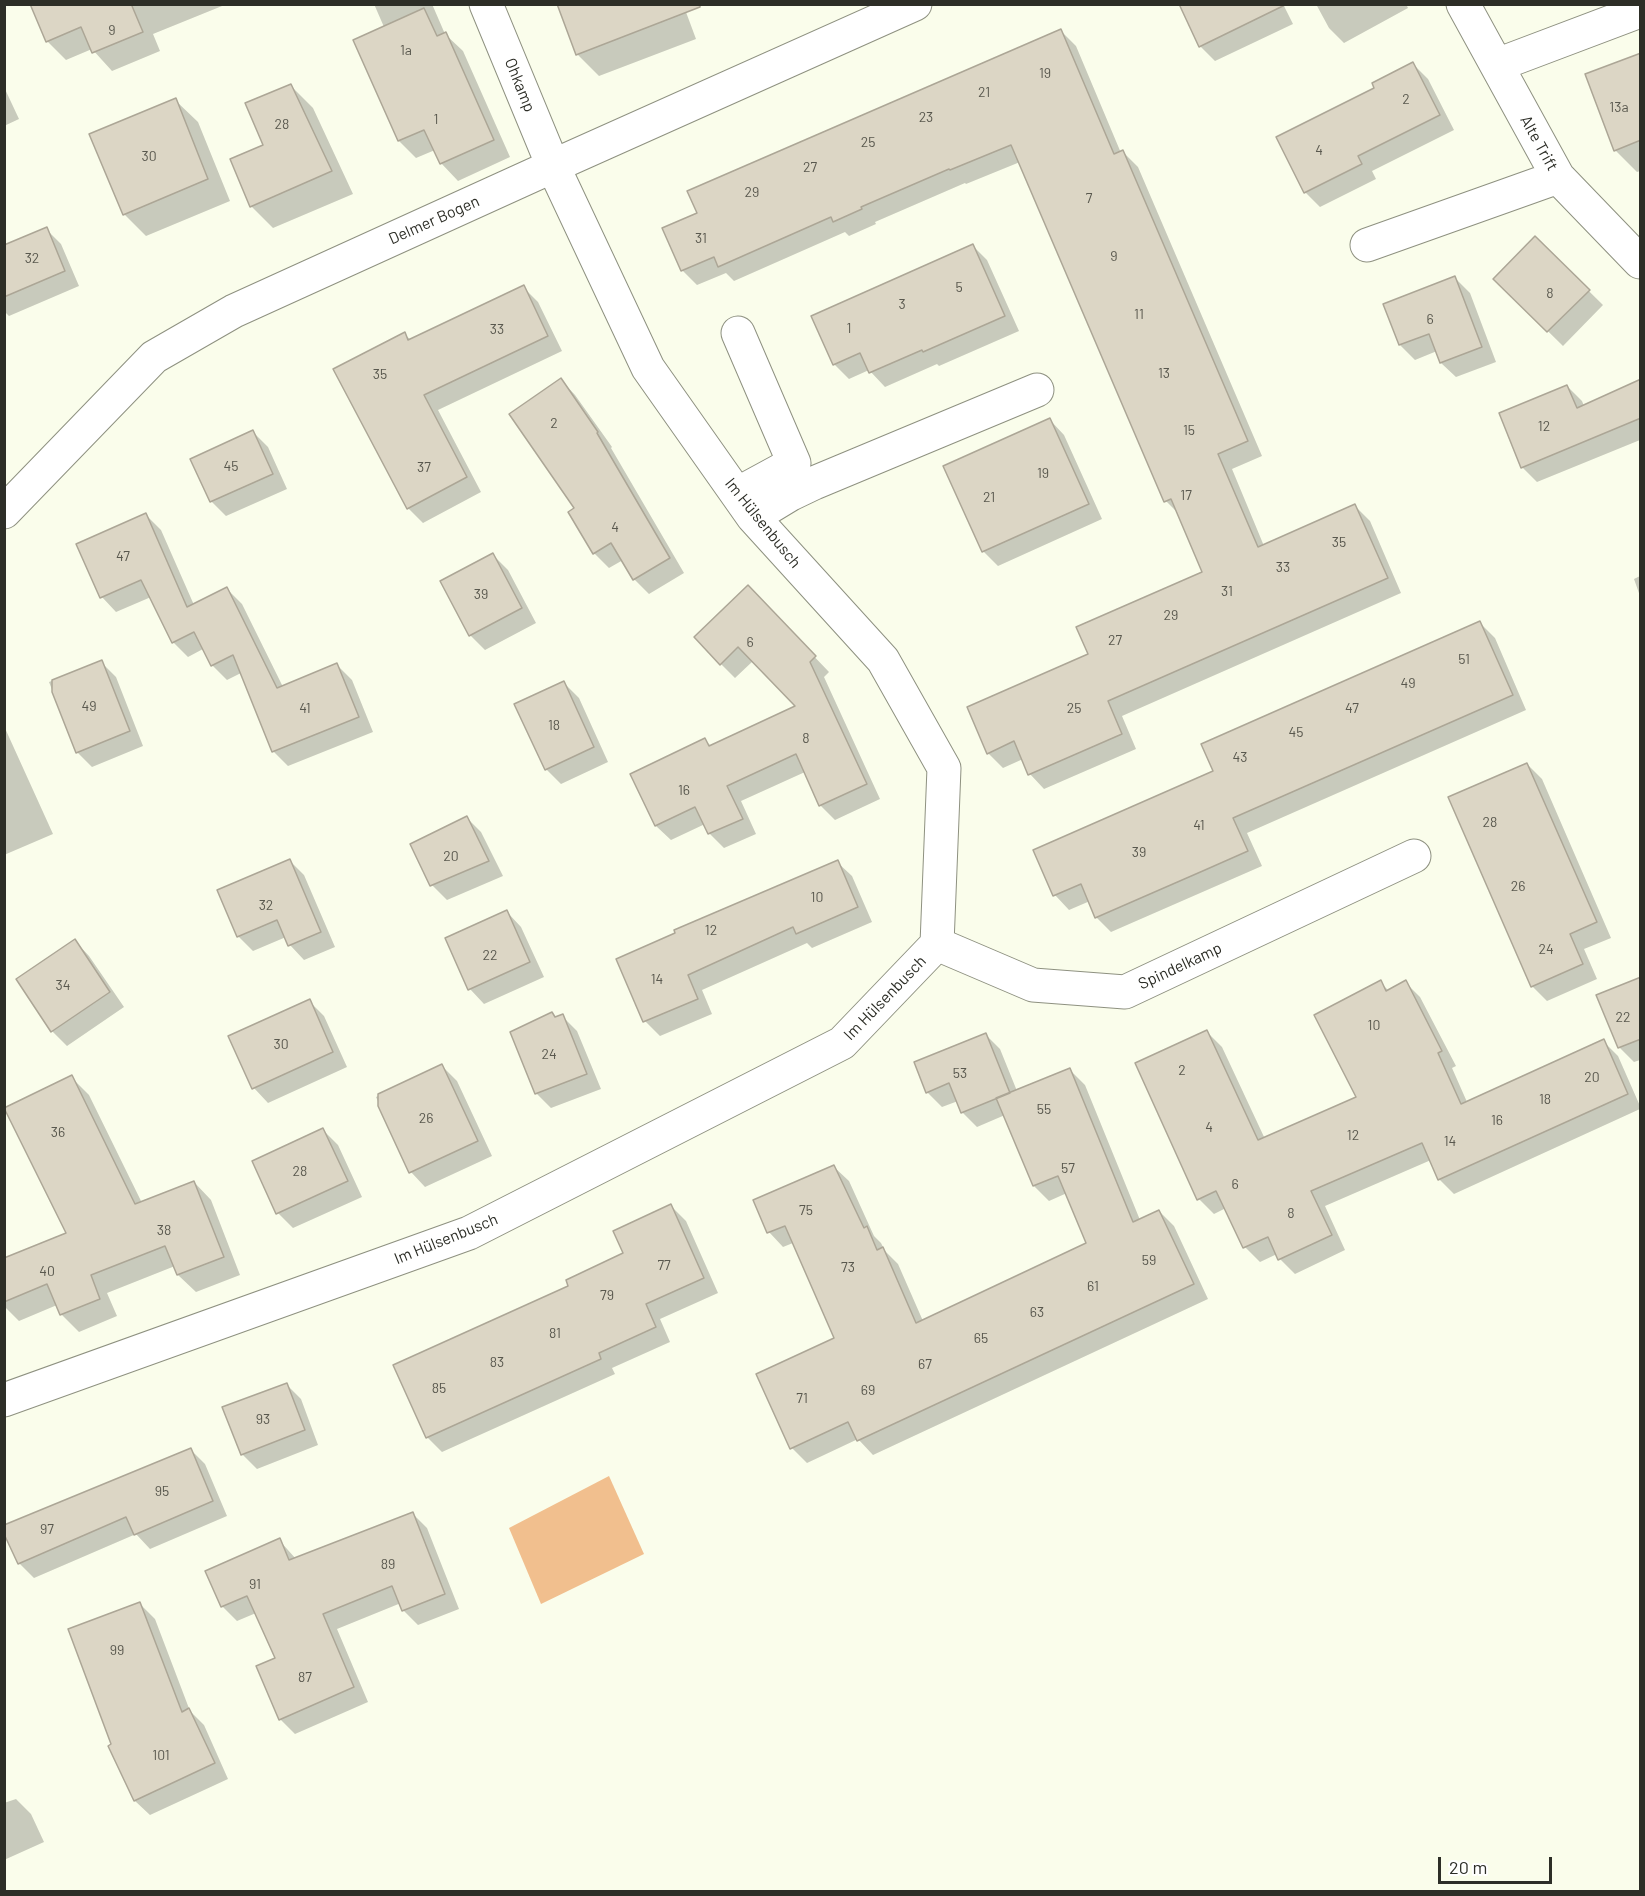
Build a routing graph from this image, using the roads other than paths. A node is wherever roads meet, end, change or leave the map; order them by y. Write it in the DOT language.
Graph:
graph roads {
  1 [pos="486,4"];
  2 [pos="915,4"];
  3 [pos="1463,4"];
  4 [pos="1641,12"];
  5 [pos="1497,64"];
  6 [pos="553,166"];
  7 [pos="1558,177"];
  8 [pos="1367,245"];
  9 [pos="1641,262"];
  10 [pos="738,333"];
  11 [pos="1037,390"];
  12 [pos="745,506"];
  13 [pos="4,512"];
  14 [pos="1414,856"];
  15 [pos="937,944"];
  16 [pos="4,1400"];
  1 -- 6 [label="street, Ohkamp"];
  2 -- 6 [label="street, Delmer Bogen"];
  3 -- 5 [label="street, Alte Trift"];
  4 -- 5 [label="street"];
  5 -- 7 [label="street, Alte Trift"];
  6 -- 12 [label="street, Im Hülsenbusch"];
  6 -- 13 [label="street, Delmer Bogen"];
  7 -- 8 [label="street"];
  7 -- 9 [label="street, Alte Trift"];
  10 -- 12 [label="street"];
  11 -- 12 [label="street"];
  12 -- 15 [label="street, Im Hülsenbusch"];
  14 -- 15 [label="street, Spindelkamp"];
  15 -- 16 [label="street, Im Hülsenbusch"];
}
